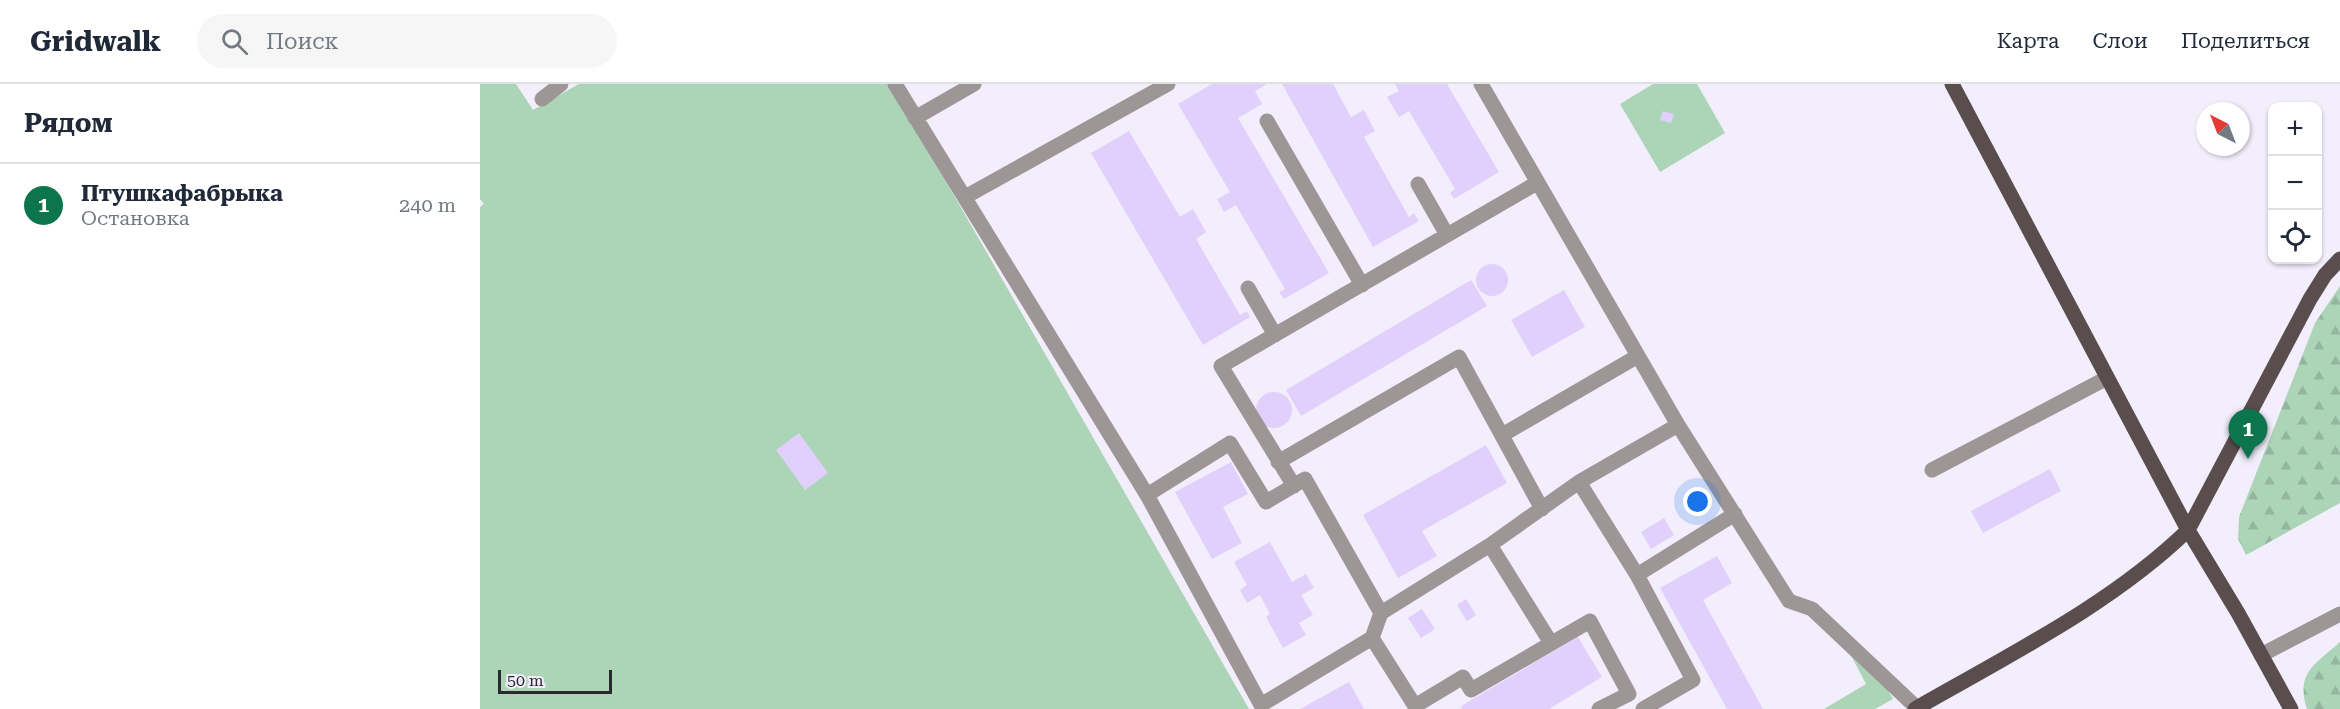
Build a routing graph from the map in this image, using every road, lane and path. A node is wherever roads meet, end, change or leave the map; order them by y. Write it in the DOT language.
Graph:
graph roads {
  1 [pos="561,84"];
  2 [pos="895,84"];
  3 [pos="974,84"];
  4 [pos="1168,84"];
  5 [pos="1481,84"];
  6 [pos="1952,84"];
  7 [pos="542,99"];
  8 [pos="915,118"];
  9 [pos="1267,121"];
  10 [pos="1538,183"];
  11 [pos="1418,184"];
  12 [pos="965,197"];
  13 [pos="1447,235"];
  14 [pos="2340,259"];
  15 [pos="1362,285"];
  16 [pos="1248,288"];
  17 [pos="1275,335"];
  18 [pos="1638,356"];
  19 [pos="2108,378"];
  20 [pos="1678,425"];
  21 [pos="1502,435"];
  22 [pos="1278,462"];
  23 [pos="1932,470"];
  24 [pos="1579,482"];
  25 [pos="1294,486"];
  26 [pos="1147,495"];
  27 [pos="1542,509"];
  28 [pos="1734,514"];
  29 [pos="2188,530"];
  30 [pos="1490,545"];
  31 [pos="1637,575"];
  32 [pos="1381,613"];
  33 [pos="2340,614"];
  34 [pos="1372,638"];
  35 [pos="1551,643"];
  36 [pos="2261,655"];
  37 [pos="1262,707"];
  38 [pos="1415,708"];
  39 [pos="1599,709"];
  40 [pos="1643,709"];
  41 [pos="1916,709"];
  42 [pos="2291,709"];
  1 -- 7 [label="lane"];
  2 -- 8 [label="lane"];
  3 -- 8 [label="lane"];
  4 -- 12 [label="lane"];
  5 -- 10 [label="lane"];
  6 -- 19 [label="main road"];
  8 -- 12 [label="lane"];
  9 -- 15 [label="lane"];
  10 -- 13 [label="lane"];
  10 -- 18 [label="lane"];
  11 -- 13 [label="lane"];
  12 -- 26 [label="lane"];
  13 -- 15 [label="lane"];
  14 -- 29 [label="main road"];
  15 -- 17 [label="lane"];
  16 -- 17 [label="lane"];
  17 -- 22 [label="lane"];
  18 -- 20 [label="lane"];
  18 -- 21 [label="lane"];
  19 -- 23 [label="lane"];
  19 -- 29 [label="main road"];
  20 -- 24 [label="lane"];
  20 -- 28 [label="lane"];
  21 -- 22 [label="lane"];
  21 -- 27 [label="lane"];
  22 -- 25 [label="lane"];
  24 -- 27 [label="lane"];
  24 -- 31 [label="lane"];
  25 -- 26 [label="lane"];
  25 -- 32 [label="lane"];
  26 -- 37 [label="lane"];
  27 -- 30 [label="lane"];
  28 -- 31 [label="lane"];
  28 -- 41 [label="lane"];
  29 -- 36 [label="main road"];
  29 -- 41 [label="main road"];
  30 -- 32 [label="lane"];
  30 -- 35 [label="lane"];
  31 -- 40 [label="lane"];
  32 -- 34 [label="lane"];
  33 -- 36 [label="lane"];
  34 -- 37 [label="lane"];
  34 -- 38 [label="lane"];
  35 -- 38 [label="lane"];
  35 -- 39 [label="lane"];
  36 -- 42 [label="main road"];
}
